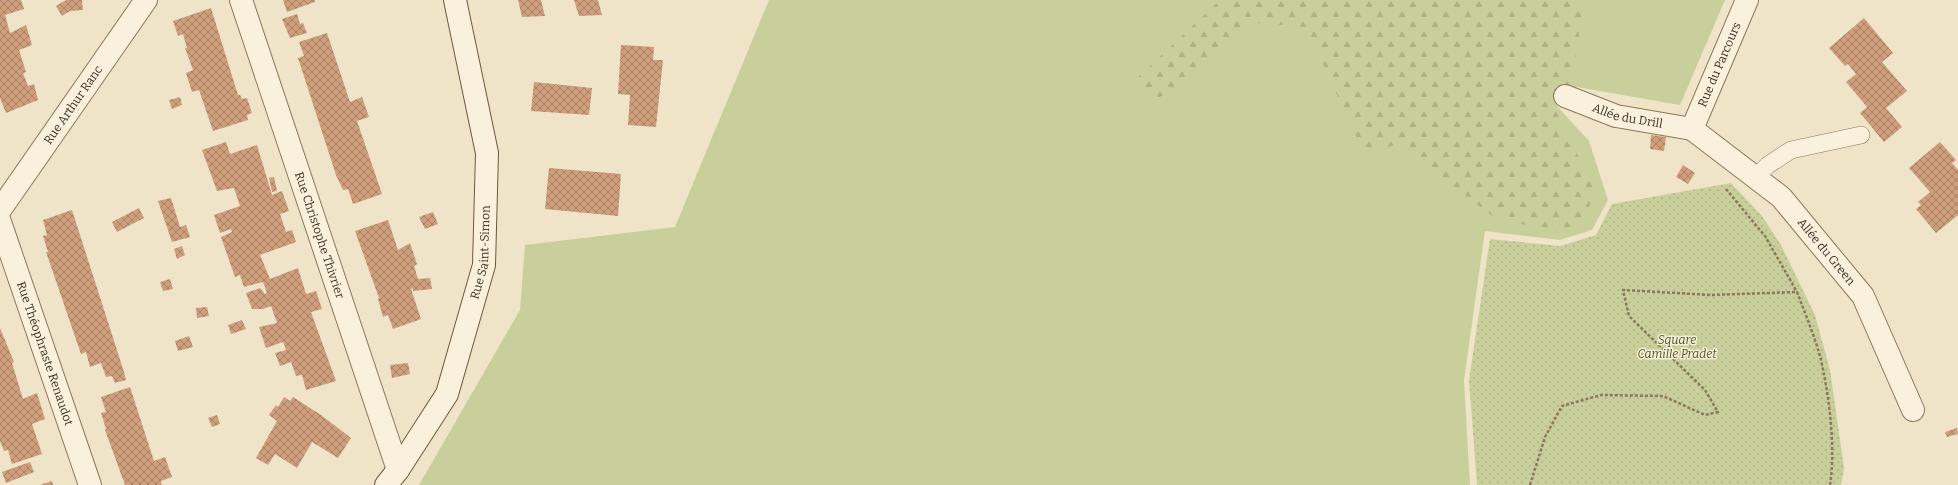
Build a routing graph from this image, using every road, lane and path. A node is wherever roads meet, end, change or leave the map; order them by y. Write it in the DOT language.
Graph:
graph roads {
  1 [pos="146,0"];
  2 [pos="241,0"];
  3 [pos="455,0"];
  4 [pos="1747,0"];
  5 [pos="1565,96"];
  6 [pos="1692,129"];
  7 [pos="1861,135"];
  8 [pos="1756,177"];
  9 [pos="1724,186"];
  10 [pos="0,210"];
  11 [pos="0,222"];
  12 [pos="1797,292"];
  13 [pos="1913,410"];
  14 [pos="392,477"];
  15 [pos="90,485"];
  16 [pos="1530,485"];
  17 [pos="1830,485"];
  1 -- 10 [label="street, Rue Arthur Ranc"];
  2 -- 14 [label="street, Rue Christophe Thivrier"];
  3 -- 14 [label="street, Rue Saint-Simon"];
  4 -- 6 [label="street, Rue du Parcours"];
  5 -- 6 [label="street, Allée du Drill"];
  6 -- 8 [label="street, Allée du Green"];
  7 -- 8 [label="lane"];
  8 -- 13 [label="street, Allée du Green"];
  9 -- 12 [label="path"];
  11 -- 15 [label="street, Rue Théophraste Renaudot"];
  12 -- 16 [label="path"];
  12 -- 17 [label="path"];
}
